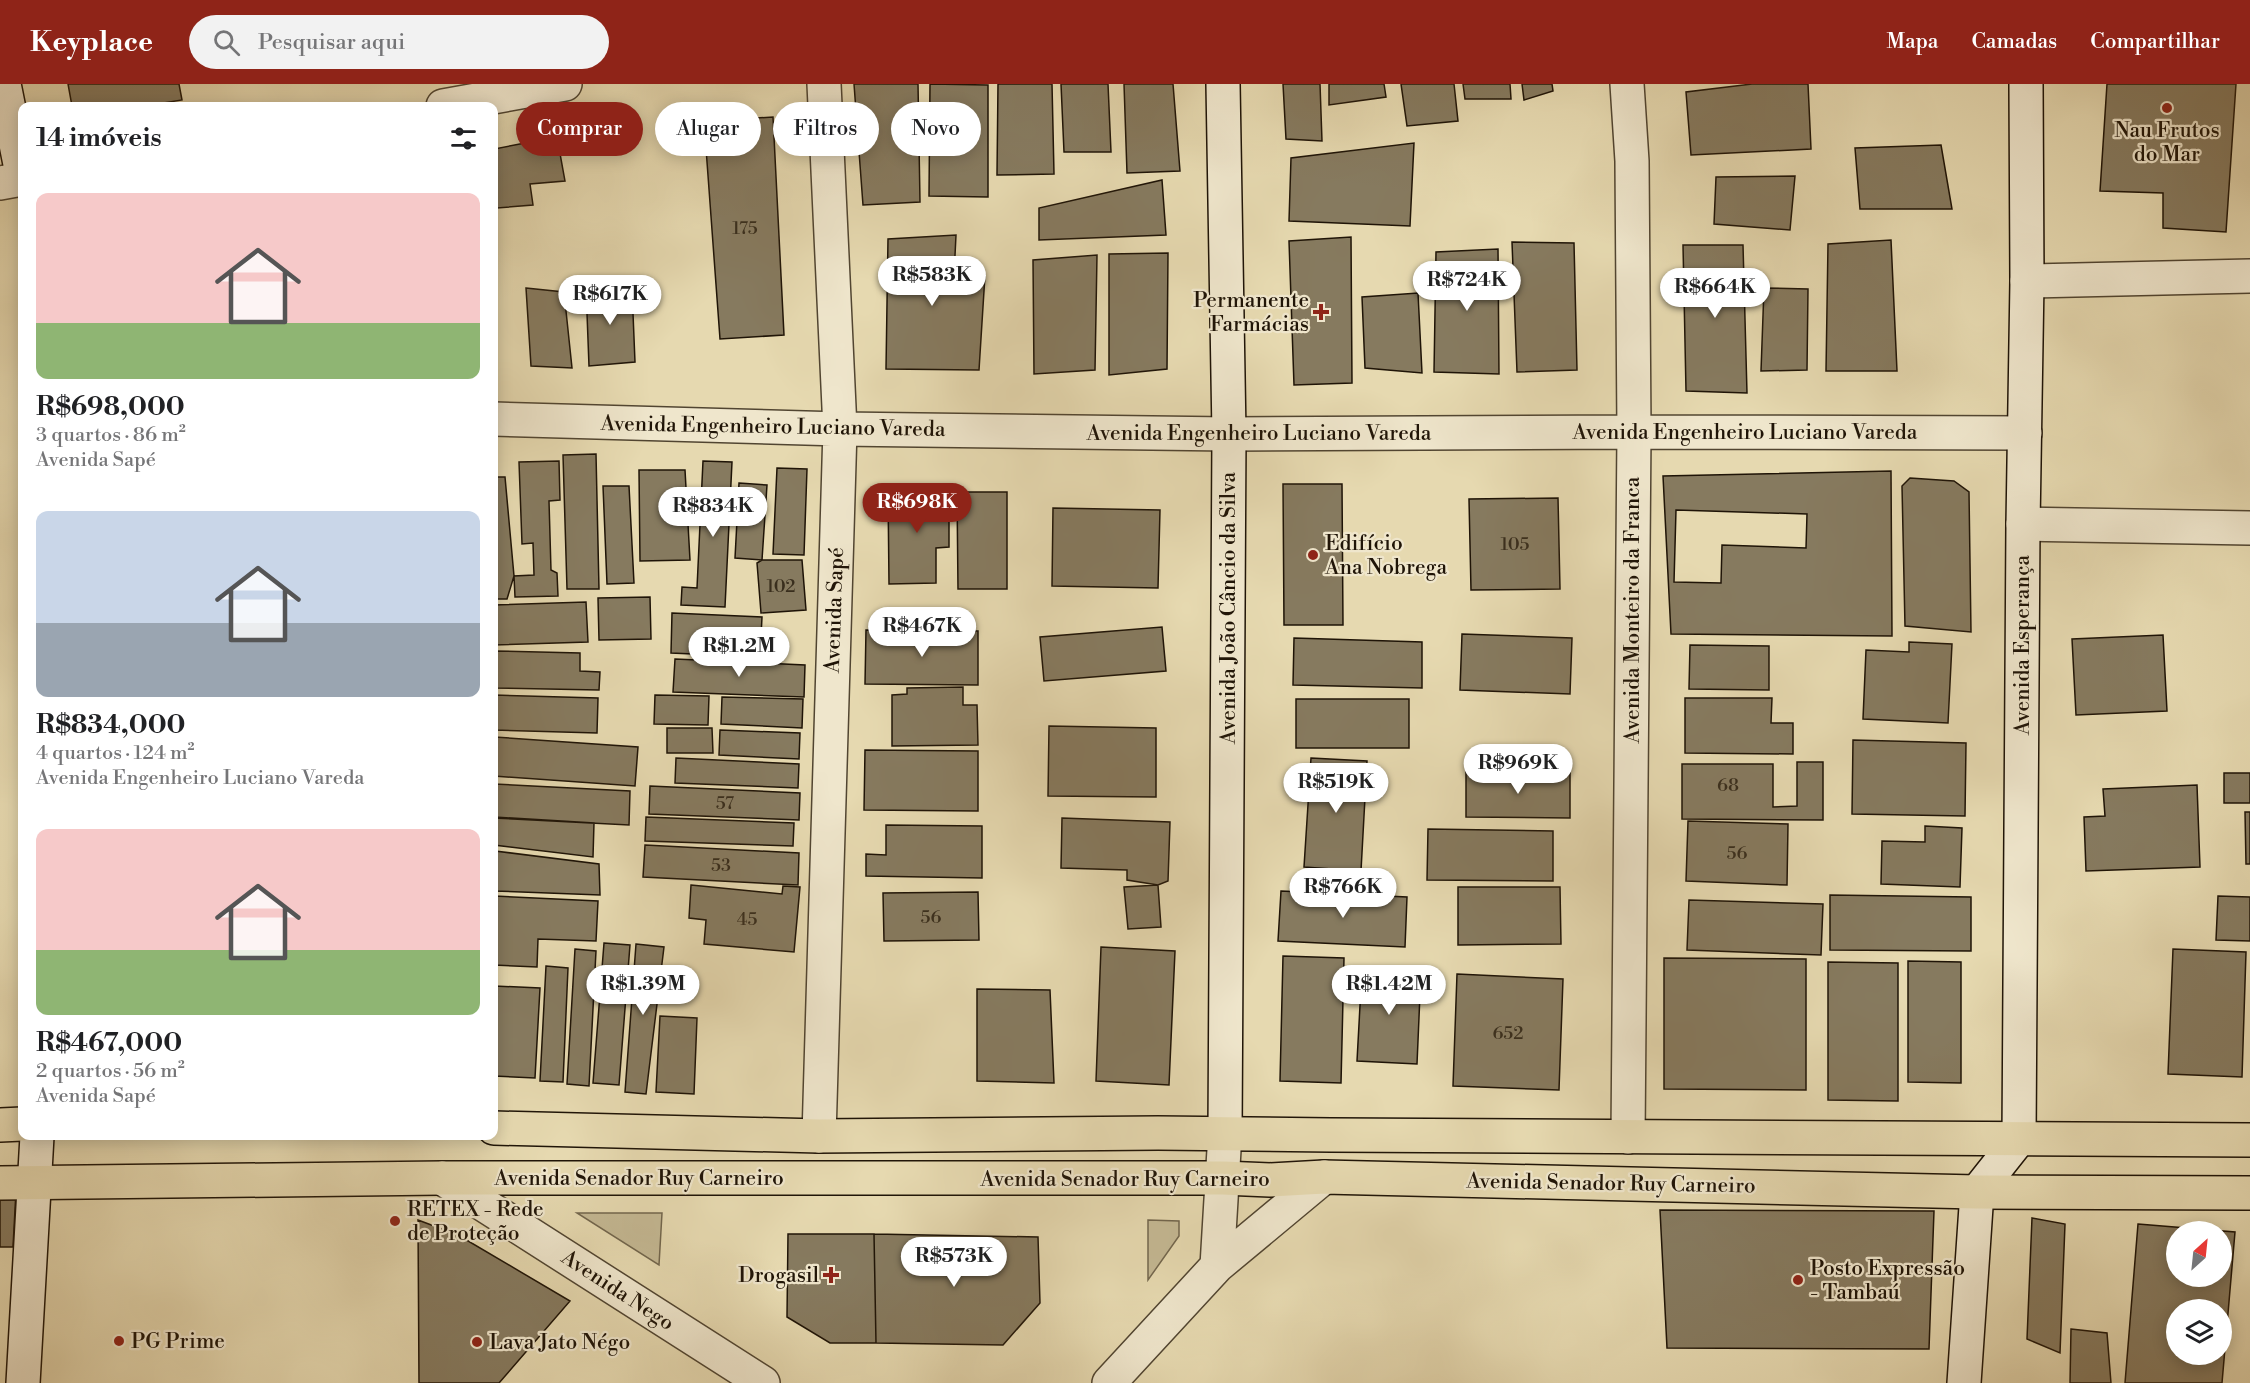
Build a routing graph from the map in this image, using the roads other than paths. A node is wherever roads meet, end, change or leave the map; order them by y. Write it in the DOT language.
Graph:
graph roads {
  1 [pos="4,84"];
  2 [pos="428,84"];
  3 [pos="565,84"];
  4 [pos="824,84"];
  5 [pos="1223,84"];
  6 [pos="1627,84"];
  7 [pos="2026,84"];
  8 [pos="430,102"];
  9 [pos="465,102"];
  10 [pos="18,154"];
  11 [pos="18,179"];
  12 [pos="0,183"];
  13 [pos="2250,276"];
  14 [pos="2027,280"];
  15 [pos="498,419"];
  16 [pos="840,429"];
  17 [pos="1634,432"];
  18 [pos="2025,433"];
  19 [pos="1229,435"];
  20 [pos="2023,524"];
  21 [pos="2250,528"];
  22 [pos="18,1124"];
  23 [pos="0,1125"];
  24 [pos="498,1128"];
  25 [pos="1225,1133"];
  26 [pos="819,1136"];
  27 [pos="1628,1137"];
  28 [pos="2019,1139"];
  29 [pos="38,1140"];
  30 [pos="2250,1140"];
  31 [pos="1324,1177"];
  32 [pos="442,1178"];
  33 [pos="1223,1178"];
  34 [pos="0,1183"];
  35 [pos="36,1183"];
  36 [pos="1977,1191"];
  37 [pos="2250,1193"];
  38 [pos="1217,1266"];
  39 [pos="22,1383"];
  40 [pos="763,1383"];
  41 [pos="1109,1383"];
  42 [pos="1964,1383"];
  1 -- 10 [label="street"];
  2 -- 8 [label="street"];
  3 -- 9 [label="street"];
  4 -- 16 [label="street, Avenida Sapé"];
  5 -- 19 [label="street, Avenida João Câncio da Silva"];
  6 -- 17 [label="street, Avenida Monteiro da Franca"];
  7 -- 14 [label="street, Avenida Esperança"];
  11 -- 12 [label="street"];
  13 -- 14 [label="street"];
  14 -- 18 [label="street, Avenida Esperança"];
  15 -- 16 [label="street, Avenida Engenheiro Luciano Vareda"];
  16 -- 19 [label="street, Avenida Engenheiro Luciano Vareda"];
  16 -- 26 [label="street, Avenida Sapé"];
  17 -- 18 [label="street, Avenida Engenheiro Luciano Vareda"];
  17 -- 19 [label="street, Avenida Engenheiro Luciano Vareda"];
  17 -- 27 [label="street, Avenida Monteiro da Franca"];
  18 -- 20 [label="street, Avenida Esperança"];
  19 -- 25 [label="street, Avenida João Câncio da Silva"];
  20 -- 21 [label="street"];
  20 -- 28 [label="street, Avenida Esperança"];
  22 -- 23 [label="main road"];
  24 -- 26 [label="main road, Avenida Senador Ruy Carneiro"];
  25 -- 26 [label="main road, Avenida Senador Ruy Carneiro"];
  25 -- 27 [label="main road, Avenida Senador Ruy Carneiro"];
  25 -- 33 [label="street, Avenida João Câncio da Silva"];
  27 -- 28 [label="main road, Avenida Senador Ruy Carneiro"];
  28 -- 30 [label="main road, Avenida Senador Ruy Carneiro"];
  28 -- 36 [label="street"];
  29 -- 35 [label="street"];
  31 -- 33 [label="main road, Avenida Senador Ruy Carneiro"];
  31 -- 36 [label="main road, Avenida Senador Ruy Carneiro"];
  31 -- 38 [label="street"];
  32 -- 33 [label="main road, Avenida Senador Ruy Carneiro"];
  32 -- 35 [label="main road, Avenida Senador Ruy Carneiro"];
  32 -- 40 [label="street, Avenida Nego"];
  33 -- 38 [label="street, Avenida João Câncio da Silva"];
  34 -- 35 [label="main road, Avenida Senador Ruy Carneiro"];
  35 -- 39 [label="street"];
  36 -- 37 [label="main road, Avenida Senador Ruy Carneiro"];
  36 -- 42 [label="street"];
  38 -- 41 [label="street"];
}
